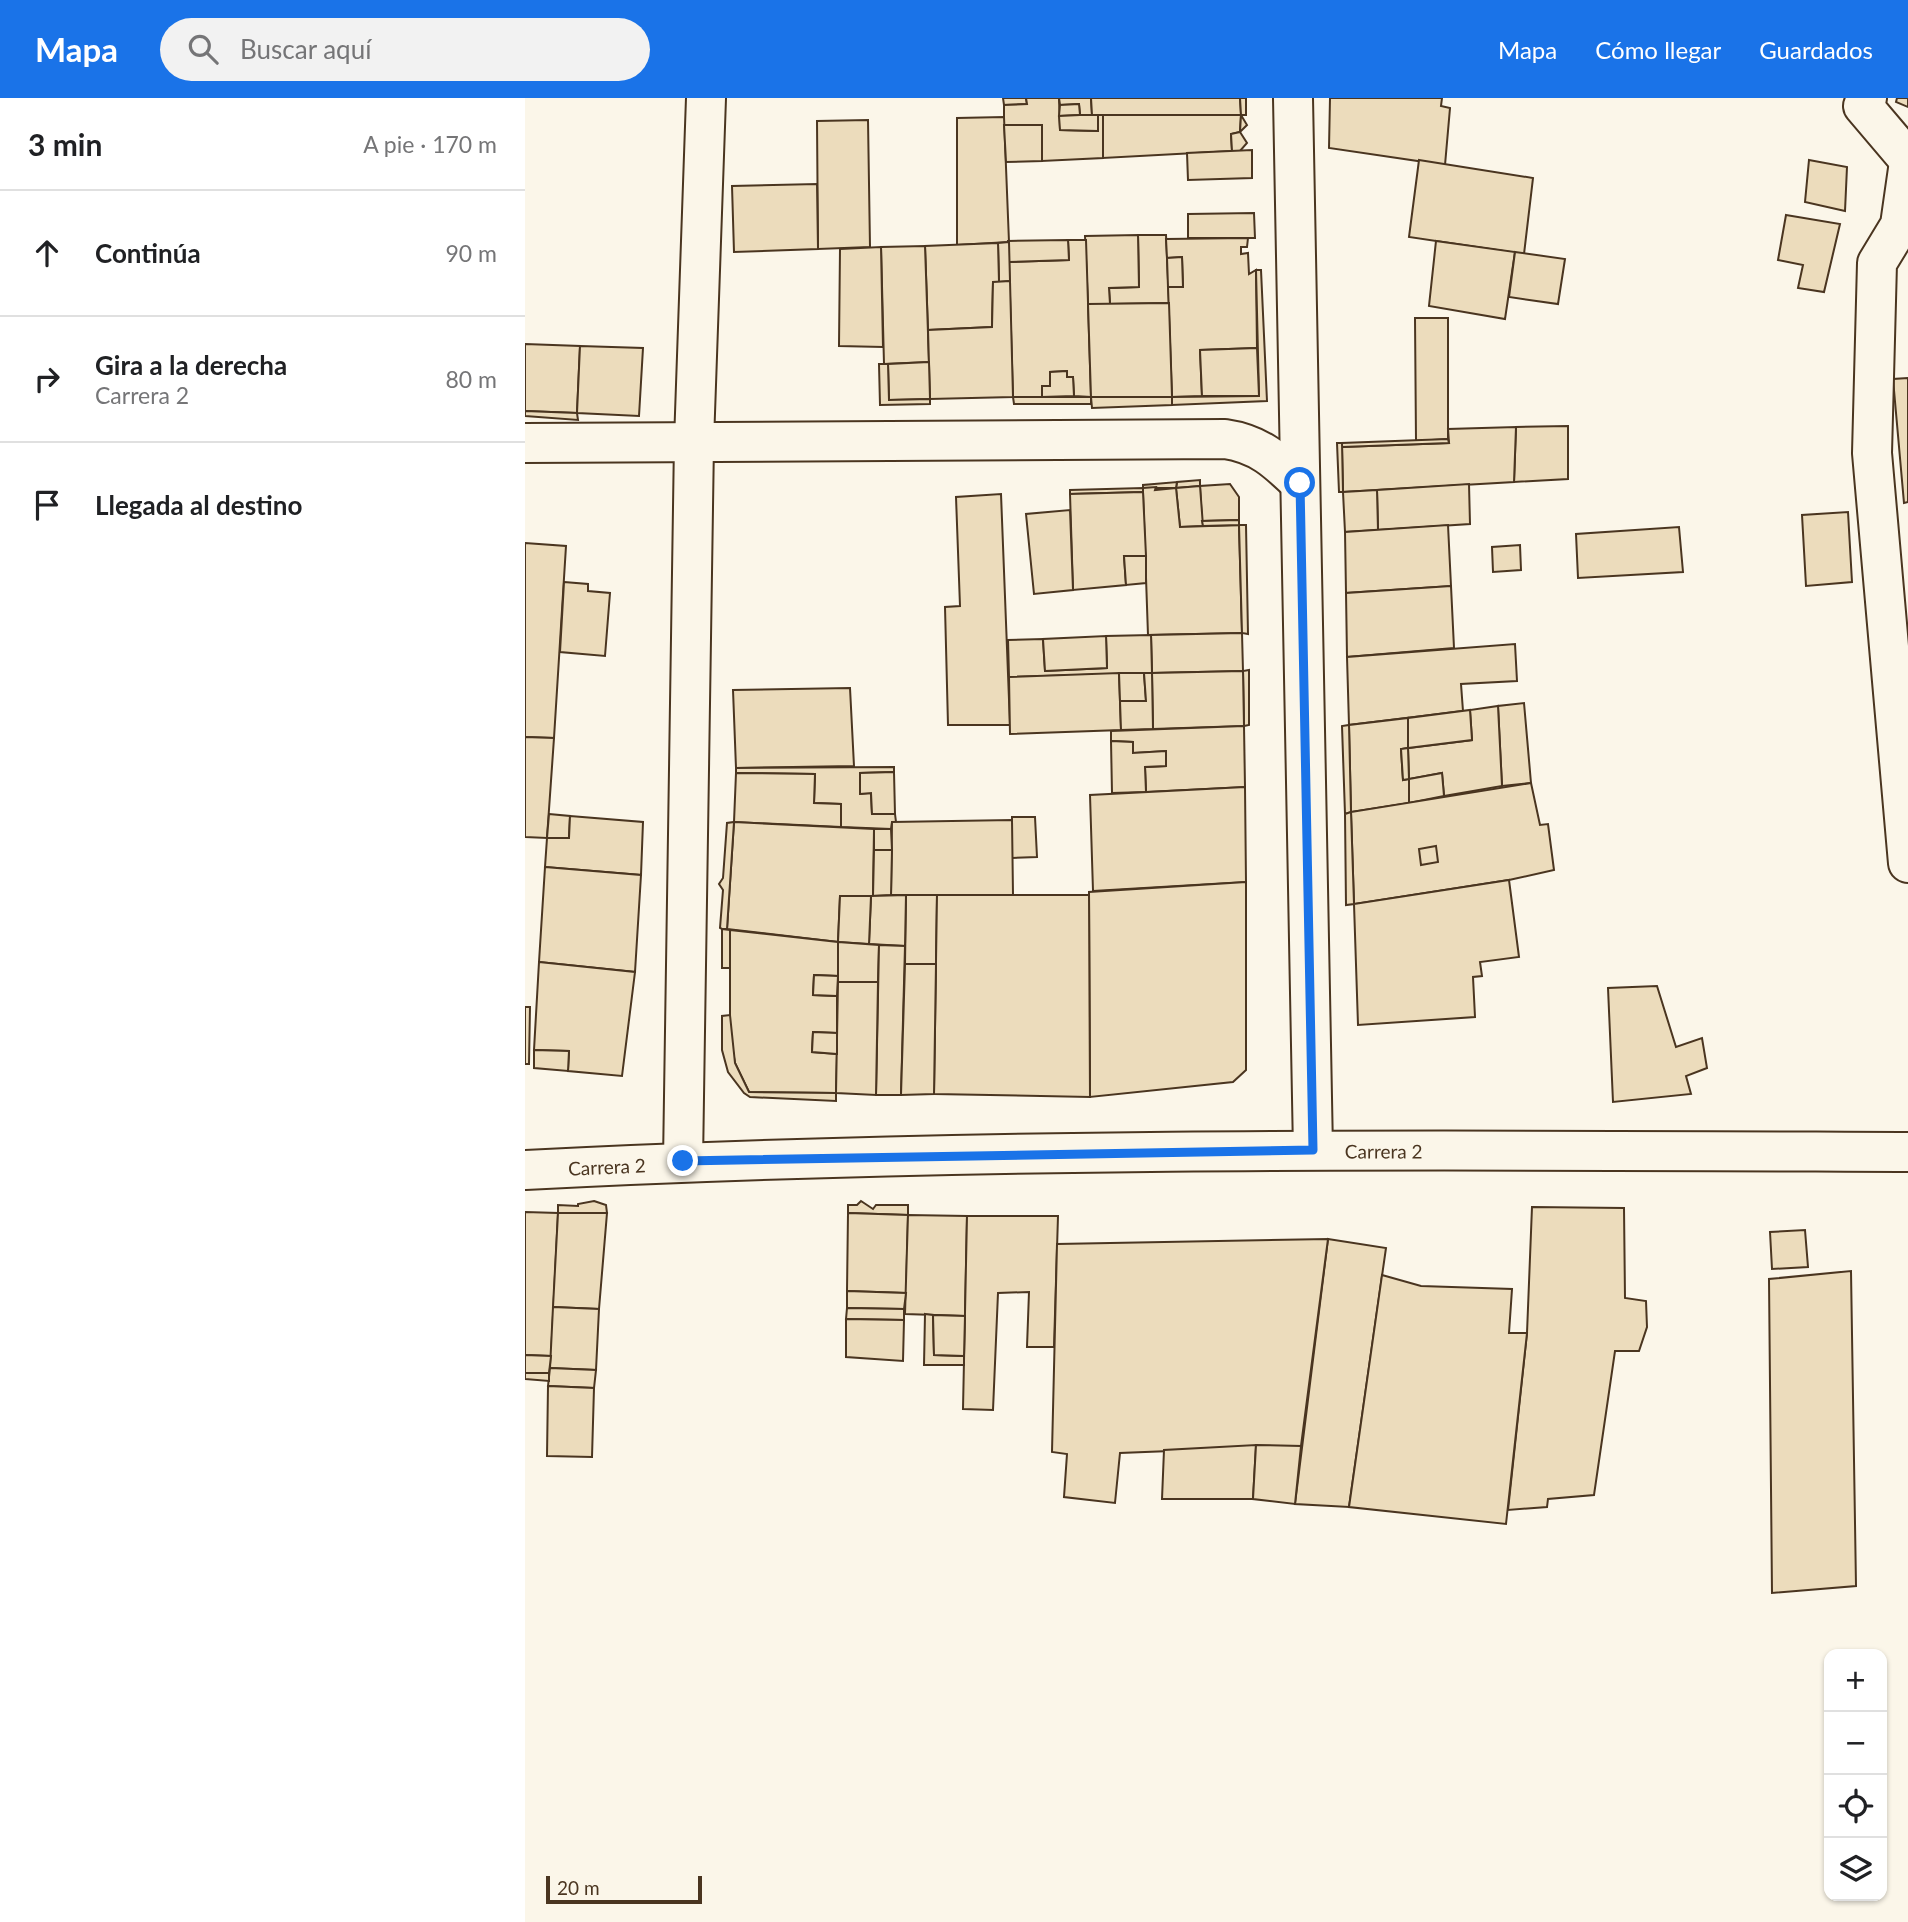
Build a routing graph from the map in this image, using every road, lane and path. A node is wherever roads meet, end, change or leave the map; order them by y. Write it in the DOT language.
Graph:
graph roads {
  1 [pos="706,98"];
  2 [pos="1293,98"];
  3 [pos="1867,98"];
  4 [pos="1908,159"];
  5 [pos="1908,169"];
  6 [pos="1892,269"];
  7 [pos="694,442"];
  8 [pos="525,443"];
  9 [pos="1300,483"];
  10 [pos="1908,863"];
  11 [pos="1313,1150"];
  12 [pos="1908,1152"];
  13 [pos="683,1161"];
  14 [pos="525,1170"];
  1 -- 7 [label="street"];
  2 -- 9 [label="street"];
  3 -- 4 [label="street"];
  5 -- 6 [label="street"];
  6 -- 10 [label="street"];
  7 -- 8 [label="street"];
  7 -- 9 [label="street"];
  7 -- 13 [label="street"];
  9 -- 11 [label="street"];
  11 -- 12 [label="street, Carrera 2"];
  11 -- 13 [label="street, Carrera 2"];
  13 -- 14 [label="street, Carrera 2"];
}
